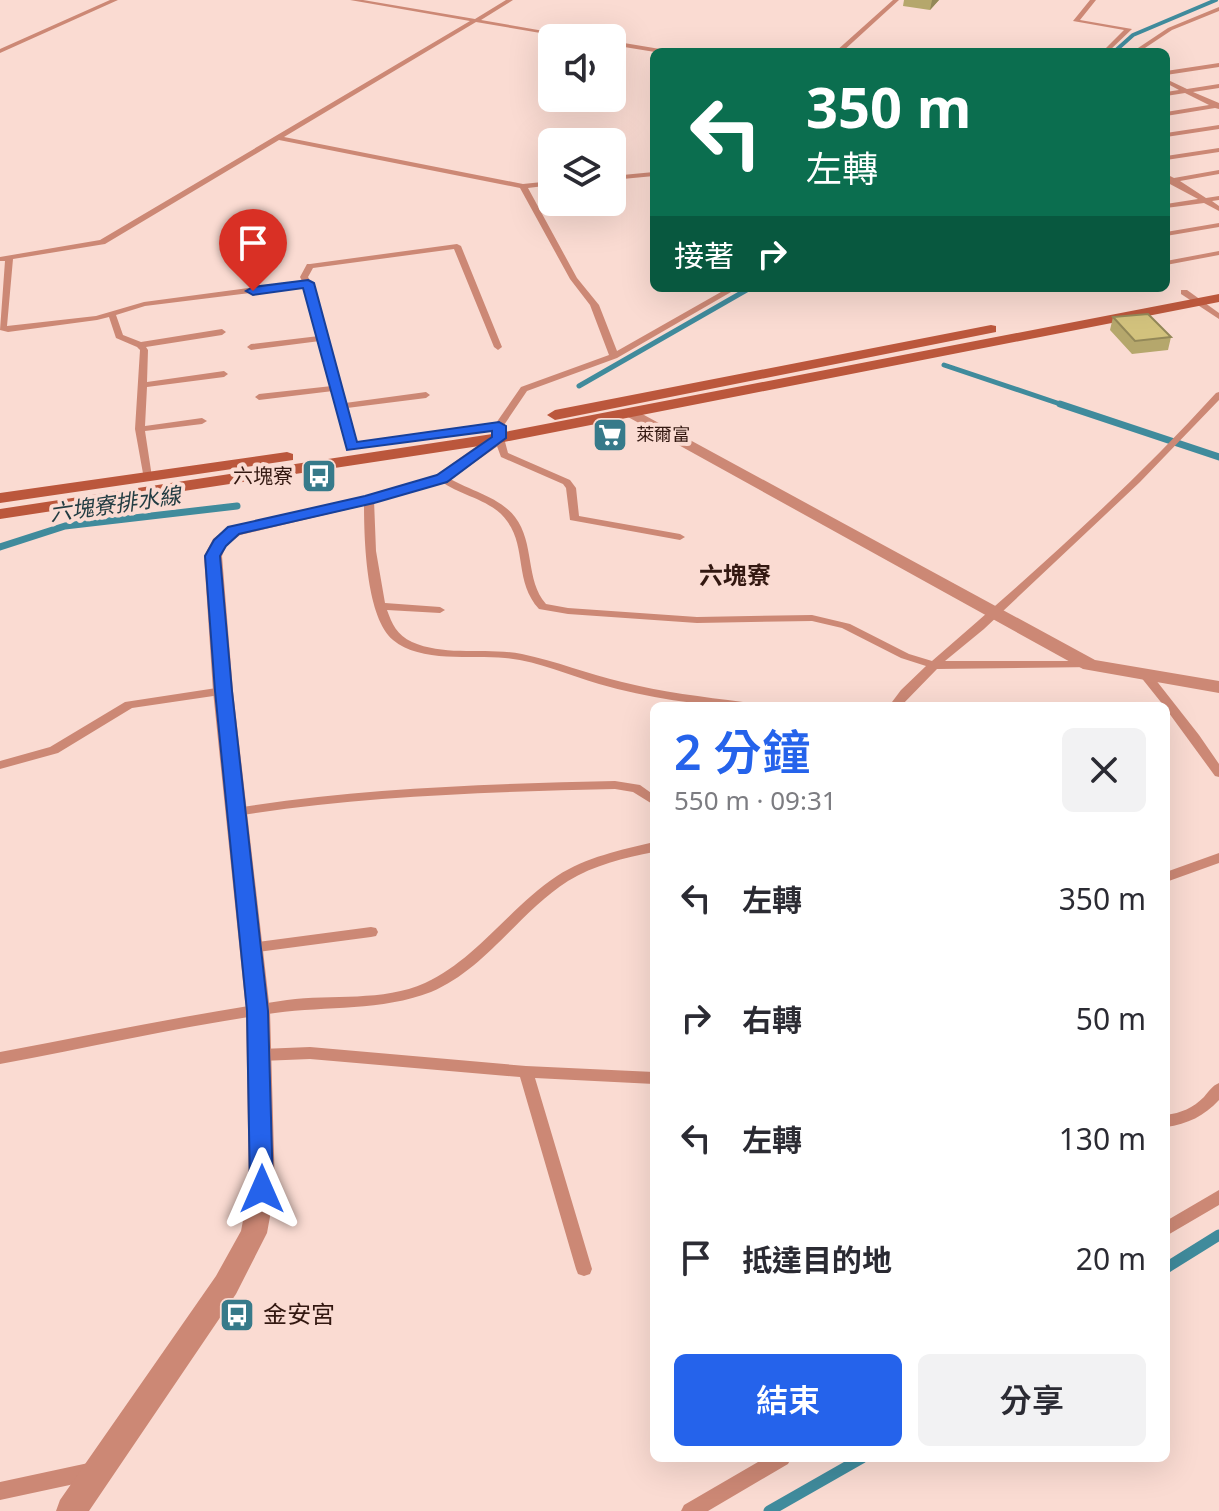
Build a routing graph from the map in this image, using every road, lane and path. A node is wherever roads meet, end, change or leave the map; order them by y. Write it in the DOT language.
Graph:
graph roads {
  1 [pos="115,0"];
  2 [pos="353,0"];
  3 [pos="510,0"];
  4 [pos="896,0"];
  5 [pos="1093,0"];
  6 [pos="1219,9"];
  7 [pos="475,21"];
  8 [pos="538,31"];
  9 [pos="626,45"];
  10 [pos="842,48"];
  11 [pos="1109,48"];
  12 [pos="1141,48"];
  13 [pos="650,49"];
  14 [pos="0,51"];
  15 [pos="1219,65"];
  16 [pos="1170,72"];
  17 [pos="1170,83"];
  18 [pos="1219,86"];
  19 [pos="1187,91"];
  20 [pos="1170,93"];
  21 [pos="1218,106"];
  22 [pos="1170,113"];
  23 [pos="1219,127"];
  24 [pos="1170,134"];
  25 [pos="279,138"];
  26 [pos="1219,150"];
  27 [pos="1170,157"];
  28 [pos="1219,172"];
  29 [pos="650,174"];
  30 [pos="626,177"];
  31 [pos="1170,179"];
  32 [pos="1170,180"];
  33 [pos="538,184"];
  34 [pos="523,186"];
  35 [pos="1219,198"];
  36 [pos="1205,200"];
  37 [pos="1170,205"];
  38 [pos="1219,209"];
  39 [pos="1219,225"];
  40 [pos="1170,233"];
  41 [pos="1219,253"];
  42 [pos="4,258"];
  43 [pos="1170,262"];
  44 [pos="308,283"];
  45 [pos="1219,286"];
  46 [pos="727,292"];
  47 [pos="1184,292"];
  48 [pos="1219,298"];
  49 [pos="1200,302"];
  50 [pos="112,315"];
  51 [pos="1219,317"];
  52 [pos="222,332"];
  53 [pos="325,338"];
  54 [pos="140,345"];
  55 [pos="251,347"];
  56 [pos="498,347"];
  57 [pos="614,356"];
  58 [pos="224,374"];
  59 [pos="142,385"];
  60 [pos="338,388"];
  61 [pos="426,395"];
  62 [pos="1219,395"];
  63 [pos="259,397"];
  64 [pos="342,406"];
  65 [pos="633,414"];
  66 [pos="202,421"];
  67 [pos="140,429"];
  68 [pos="499,432"];
  69 [pos="352,447"];
  70 [pos="147,477"];
  71 [pos="442,478"];
  72 [pos="0,498"];
  73 [pos="369,500"];
  74 [pos="0,514"];
  75 [pos="680,537"];
  76 [pos="380,606"];
  77 [pos="440,610"];
  78 [pos="993,614"];
  79 [pos="935,665"];
  80 [pos="1090,665"];
  81 [pos="1144,673"];
  82 [pos="1219,687"];
  83 [pos="223,691"];
  84 [pos="713,702"];
  85 [pos="898,702"];
  86 [pos="1164,702"];
  87 [pos="1170,710"];
  88 [pos="0,765"];
  89 [pos="1219,773"];
  90 [pos="650,798"];
  91 [pos="236,812"];
  92 [pos="650,848"];
  93 [pos="1219,858"];
  94 [pos="1170,876"];
  95 [pos="371,932"];
  96 [pos="251,948"];
  97 [pos="258,1011"];
  98 [pos="261,1055"];
  99 [pos="0,1058"];
  100 [pos="526,1072"];
  101 [pos="650,1078"];
  102 [pos="1219,1089"];
  103 [pos="1170,1121"];
  104 [pos="1219,1197"];
  105 [pos="1170,1227"];
  106 [pos="584,1269"];
  107 [pos="775,1462"];
  108 [pos="100,1470"];
  109 [pos="0,1491"];
  110 [pos="71,1511"];
  111 [pos="690,1511"];
  1 -- 14 [label="lane"];
  2 -- 7 [label="lane"];
  3 -- 7 [label="lane"];
  4 -- 10 [label="lane"];
  5 -- 11 [label="lane"];
  6 -- 12 [label="lane"];
  7 -- 8 [label="lane"];
  7 -- 25 [label="lane"];
  9 -- 13 [label="lane"];
  15 -- 16 [label="lane"];
  17 -- 19 [label="lane"];
  18 -- 19 [label="lane"];
  19 -- 20 [label="lane"];
  19 -- 21 [label="lane"];
  21 -- 22 [label="lane"];
  23 -- 24 [label="lane"];
  25 -- 34 [label="lane"];
  25 -- 42 [label="lane"];
  26 -- 27 [label="lane"];
  28 -- 31 [label="lane"];
  29 -- 30 [label="lane"];
  32 -- 36 [label="lane"];
  33 -- 34 [label="lane"];
  34 -- 57 [label="lane"];
  35 -- 36 [label="lane"];
  36 -- 37 [label="lane"];
  36 -- 38 [label="lane"];
  39 -- 40 [label="lane"];
  41 -- 43 [label="lane"];
  42 -- 50 [label="lane"];
  44 -- 50 [label="lane"];
  44 -- 53 [label="lane"];
  44 -- 56 [label="lane"];
  45 -- 47 [label="main road"];
  46 -- 57 [label="lane"];
  47 -- 49 [label="lane"];
  47 -- 68 [label="main road"];
  48 -- 49 [label="main road"];
  49 -- 51 [label="lane"];
  49 -- 65 [label="main road"];
  50 -- 54 [label="lane"];
  52 -- 54 [label="lane"];
  53 -- 55 [label="lane"];
  53 -- 60 [label="lane"];
  54 -- 59 [label="lane"];
  57 -- 68 [label="lane"];
  58 -- 59 [label="lane"];
  59 -- 67 [label="lane"];
  60 -- 63 [label="lane"];
  60 -- 64 [label="lane"];
  61 -- 64 [label="lane"];
  62 -- 78 [label="lane"];
  64 -- 69 [label="lane"];
  65 -- 68 [label="main road"];
  65 -- 78 [label="street"];
  66 -- 67 [label="lane"];
  67 -- 70 [label="lane"];
  68 -- 69 [label="main road"];
  68 -- 71 [label="street"];
  68 -- 74 [label="main road"];
  68 -- 75 [label="lane"];
  69 -- 70 [label="main road"];
  70 -- 72 [label="main road"];
  71 -- 73 [label="street"];
  71 -- 79 [label="lane"];
  73 -- 76 [label="lane"];
  73 -- 83 [label="street"];
  76 -- 77 [label="lane"];
  76 -- 84 [label="lane"];
  78 -- 79 [label="lane"];
  78 -- 80 [label="street"];
  79 -- 80 [label="lane"];
  79 -- 85 [label="lane"];
  80 -- 81 [label="street"];
  81 -- 82 [label="street"];
  81 -- 86 [label="lane"];
  83 -- 88 [label="lane"];
  83 -- 91 [label="street"];
  87 -- 89 [label="lane"];
  90 -- 91 [label="lane"];
  91 -- 96 [label="street"];
  92 -- 97 [label="lane"];
  93 -- 94 [label="lane"];
  95 -- 96 [label="lane"];
  96 -- 97 [label="street"];
  97 -- 98 [label="street"];
  97 -- 99 [label="lane"];
  98 -- 100 [label="lane"];
  98 -- 108 [label="street"];
  100 -- 101 [label="lane"];
  100 -- 106 [label="lane"];
  102 -- 103 [label="lane"];
  104 -- 105 [label="lane"];
  107 -- 111 [label="lane"];
  108 -- 109 [label="lane"];
  108 -- 110 [label="street"];
}
